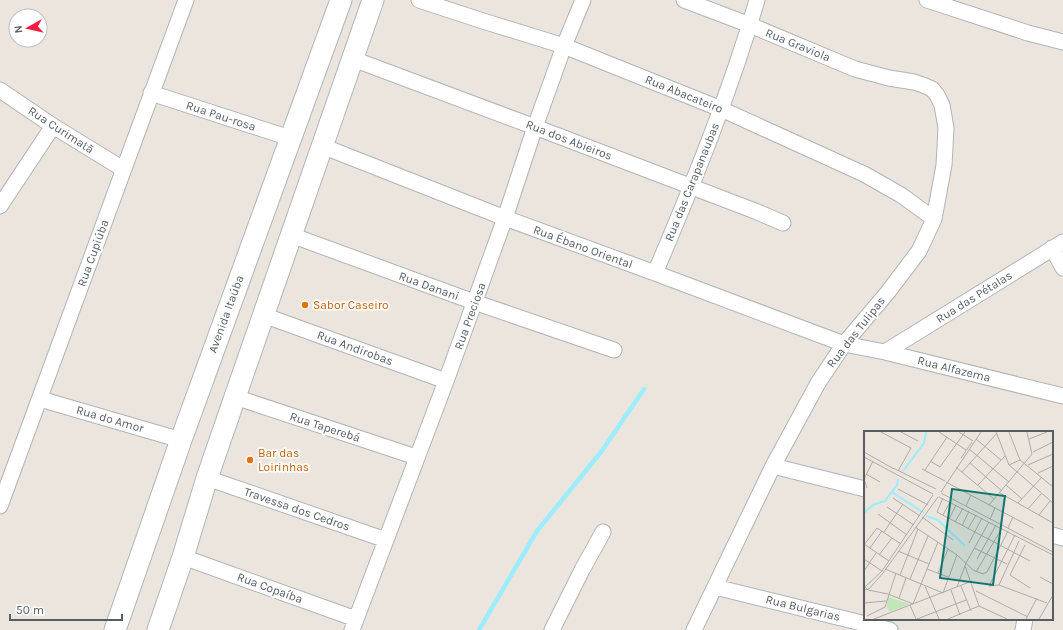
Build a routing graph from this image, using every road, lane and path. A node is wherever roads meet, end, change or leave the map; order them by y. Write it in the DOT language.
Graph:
graph roads {
  1 [pos="186,0"];
  2 [pos="341,0"];
  3 [pos="374,0"];
  4 [pos="419,0"];
  5 [pos="583,0"];
  6 [pos="684,0"];
  7 [pos="757,0"];
  8 [pos="927,0"];
  9 [pos="750,25"];
  10 [pos="1063,42"];
  11 [pos="564,46"];
  12 [pos="353,59"];
  13 [pos="914,82"];
  14 [pos="0,90"];
  15 [pos="151,93"];
  16 [pos="721,109"];
  17 [pos="53,126"];
  18 [pos="535,127"];
  19 [pos="290,138"];
  20 [pos="322,146"];
  21 [pos="123,169"];
  22 [pos="692,187"];
  23 [pos="0,206"];
  24 [pos="505,218"];
  25 [pos="934,219"];
  26 [pos="783,223"];
  27 [pos="291,235"];
  28 [pos="1058,245"];
  29 [pos="1063,268"];
  30 [pos="655,273"];
  31 [pos="474,302"];
  32 [pos="263,315"];
  33 [pos="844,344"];
  34 [pos="614,350"];
  35 [pos="885,352"];
  36 [pos="446,381"];
  37 [pos="1063,396"];
  38 [pos="235,397"];
  39 [pos="40,398"];
  40 [pos="181,440"];
  41 [pos="416,457"];
  42 [pos="773,466"];
  43 [pos="207,478"];
  44 [pos="864,488"];
  45 [pos="0,506"];
  46 [pos="603,532"];
  47 [pos="1053,535"];
  48 [pos="1063,538"];
  49 [pos="386,540"];
  50 [pos="183,557"];
  51 [pos="715,587"];
  52 [pos="1026,620"];
  53 [pos="354,624"];
  54 [pos="115,630"];
  55 [pos="158,630"];
  56 [pos="552,630"];
  57 [pos="694,630"];
  58 [pos="890,630"];
  59 [pos="1023,630"];
  1 -- 15 [label="street, Rua Cupiúba"];
  2 -- 19 [label="street, Avenida Itaúba"];
  3 -- 12 [label="street"];
  4 -- 11 [label="street, Rua Abacateiro"];
  5 -- 11 [label="street, Rua Preciosa"];
  6 -- 9 [label="street, Rua Graviola"];
  7 -- 9 [label="street, Rua das Carapanaubas"];
  8 -- 10 [label="street"];
  9 -- 13 [label="street, Rua Graviola"];
  9 -- 16 [label="street, Rua das Carapanaubas"];
  11 -- 16 [label="street, Rua Abacateiro"];
  11 -- 18 [label="street, Rua Preciosa"];
  12 -- 18 [label="street, Rua dos Abieiros"];
  12 -- 20 [label="street"];
  13 -- 25 [label="street, Rua das Tulipas"];
  14 -- 17 [label="street, Rua Curimatã"];
  15 -- 19 [label="street, Rua Pau-rosa"];
  15 -- 21 [label="street, Rua Cupiúba"];
  16 -- 22 [label="street, Rua das Carapanaubas"];
  16 -- 25 [label="street, Rua Abacateiro"];
  17 -- 21 [label="street, Rua Curimatã"];
  17 -- 23 [label="street"];
  18 -- 22 [label="street, Rua dos Abieiros"];
  18 -- 24 [label="street, Rua Preciosa"];
  19 -- 40 [label="street, Avenida Itaúba"];
  20 -- 24 [label="street, Rua Ébano Oriental"];
  20 -- 27 [label="street"];
  21 -- 39 [label="street, Rua Cupiúba"];
  22 -- 26 [label="street, Rua dos Abieiros"];
  22 -- 30 [label="street, Rua das Carapanaubas"];
  24 -- 30 [label="street, Rua Ébano Oriental"];
  24 -- 31 [label="street, Rua Preciosa"];
  25 -- 33 [label="street, Rua das Tulipas"];
  27 -- 31 [label="street, Rua Danani"];
  27 -- 32 [label="street"];
  28 -- 29 [label="street"];
  28 -- 35 [label="street, Rua das Pétalas"];
  30 -- 33 [label="street, Rua Ébano Oriental"];
  31 -- 34 [label="street, Rua Danani"];
  31 -- 36 [label="street, Rua Preciosa"];
  32 -- 36 [label="street, Rua Andirobas"];
  32 -- 38 [label="street"];
  33 -- 35 [label="street, Rua Alfazema"];
  33 -- 42 [label="street, Rua das Tulipas"];
  35 -- 37 [label="street, Rua Alfazema"];
  36 -- 41 [label="street, Rua Preciosa"];
  38 -- 41 [label="street, Rua Taperebá"];
  38 -- 43 [label="street"];
  39 -- 40 [label="street, Rua do Amor"];
  39 -- 45 [label="street, Rua Cupiúba"];
  40 -- 54 [label="street, Avenida Itaúba"];
  41 -- 49 [label="street, Rua Preciosa"];
  42 -- 44 [label="street"];
  42 -- 51 [label="street, Rua das Tulipas"];
  43 -- 49 [label="street, Travessa dos Cedros"];
  43 -- 50 [label="street"];
  46 -- 56 [label="street"];
  47 -- 48 [label="street"];
  49 -- 53 [label="street, Rua Preciosa"];
  50 -- 53 [label="street, Rua Copaíba"];
  50 -- 55 [label="street"];
  51 -- 57 [label="street, Rua das Tulipas"];
  51 -- 58 [label="street, Rua Bulgarias"];
  52 -- 59 [label="street"];
}
